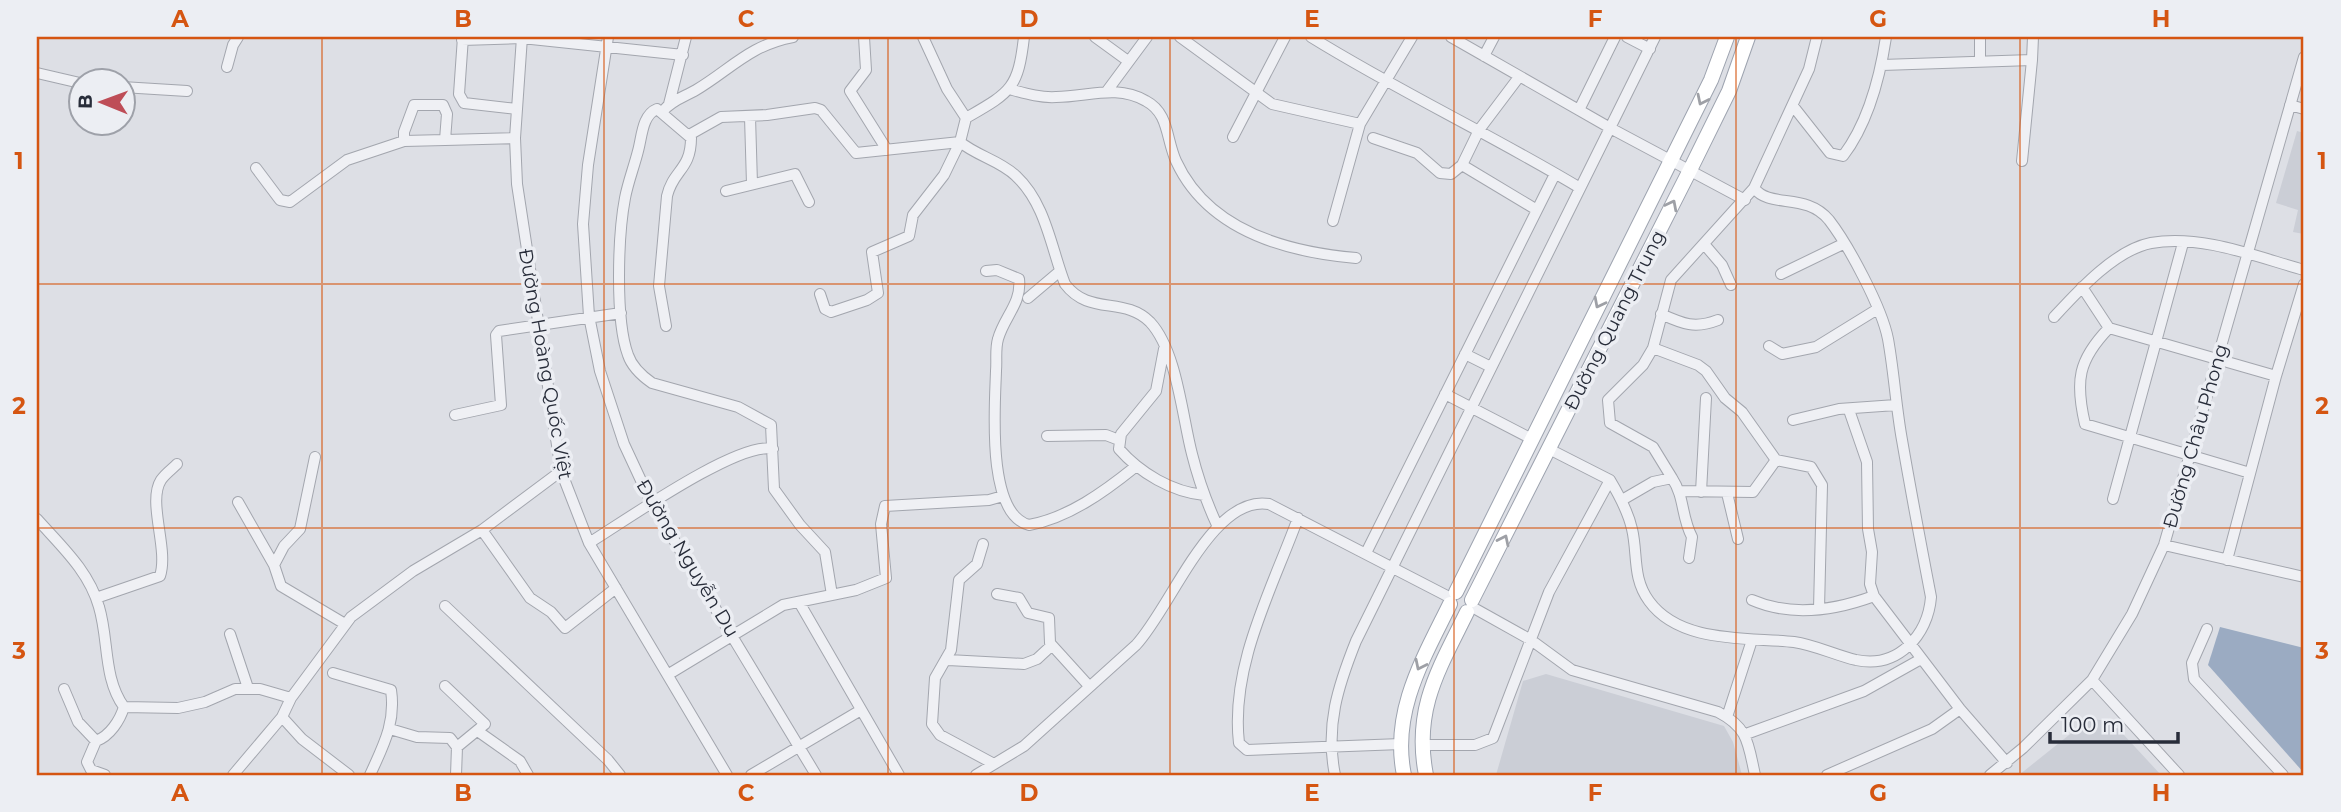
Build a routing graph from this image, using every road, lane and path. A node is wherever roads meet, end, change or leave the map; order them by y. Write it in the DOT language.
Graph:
graph roads {
  1 [pos="238,37"];
  2 [pos="522,37"];
  3 [pos="685,37"];
  4 [pos="793,37"];
  5 [pos="864,37"];
  6 [pos="923,37"];
  7 [pos="1024,37"];
  8 [pos="1095,37"];
  9 [pos="1147,37"];
  10 [pos="1180,37"];
  11 [pos="1285,37"];
  12 [pos="1311,37"];
  13 [pos="1412,37"];
  14 [pos="1451,37"];
  15 [pos="1494,37"];
  16 [pos="1615,37"];
  17 [pos="1627,37"];
  18 [pos="1655,37"];
  19 [pos="1727,37"];
  20 [pos="1748,37"];
  21 [pos="1818,37"];
  22 [pos="1886,37"];
  23 [pos="1980,37"];
  24 [pos="2033,37"];
  25 [pos="463,39"];
  26 [pos="607,42"];
  27 [pos="1650,49"];
  28 [pos="683,55"];
  29 [pos="1484,56"];
  30 [pos="2304,57"];
  31 [pos="2032,60"];
  32 [pos="1128,61"];
  33 [pos="1980,61"];
  34 [pos="1882,65"];
  35 [pos="227,67"];
  36 [pos="37,73"];
  37 [pos="1519,76"];
  38 [pos="66,80"];
  39 [pos="1385,83"];
  40 [pos="136,88"];
  41 [pos="1009,89"];
  42 [pos="187,91"];
  43 [pos="1107,91"];
  44 [pos="1255,93"];
  45 [pos="2290,105"];
  46 [pos="1793,106"];
  47 [pos="666,108"];
  48 [pos="517,109"];
  49 [pos="2304,109"];
  50 [pos="1578,110"];
  51 [pos="750,117"];
  52 [pos="967,118"];
  53 [pos="1360,124"];
  54 [pos="1612,129"];
  55 [pos="1479,130"];
  56 [pos="689,135"];
  57 [pos="1233,137"];
  58 [pos="516,138"];
  59 [pos="1374,138"];
  60 [pos="445,140"];
  61 [pos="404,141"];
  62 [pos="960,142"];
  63 [pos="887,150"];
  64 [pos="1671,161"];
  65 [pos="2022,161"];
  66 [pos="1462,165"];
  67 [pos="256,168"];
  68 [pos="1690,170"];
  69 [pos="1556,174"];
  70 [pos="752,184"];
  71 [pos="1580,188"];
  72 [pos="1754,188"];
  73 [pos="726,191"];
  74 [pos="1745,200"];
  75 [pos="810,202"];
  76 [pos="1537,210"];
  77 [pos="1333,221"];
  78 [pos="2183,243"];
  79 [pos="1704,244"];
  80 [pos="1843,244"];
  81 [pos="2247,254"];
  82 [pos="1356,257"];
  83 [pos="2304,270"];
  84 [pos="986,271"];
  85 [pos="1060,271"];
  86 [pos="1781,274"];
  87 [pos="2304,284"];
  88 [pos="1731,285"];
  89 [pos="2082,287"];
  90 [pos="820,294"];
  91 [pos="1028,298"];
  92 [pos="1876,310"];
  93 [pos="621,313"];
  94 [pos="1661,314"];
  95 [pos="589,316"];
  96 [pos="2054,317"];
  97 [pos="1718,320"];
  98 [pos="538,325"];
  99 [pos="666,326"];
  100 [pos="2109,328"];
  101 [pos="2156,343"];
  102 [pos="1769,345"];
  103 [pos="1653,348"];
  104 [pos="1164,349"];
  105 [pos="1465,354"];
  106 [pos="2217,360"];
  107 [pos="1489,366"];
  108 [pos="2276,376"];
  109 [pos="1445,394"];
  110 [pos="1706,398"];
  111 [pos="1896,405"];
  112 [pos="1469,407"];
  113 [pos="1849,410"];
  114 [pos="455,415"];
  115 [pos="1793,420"];
  116 [pos="1047,436"];
  117 [pos="1530,438"];
  118 [pos="2130,438"];
  119 [pos="1119,440"];
  120 [pos="773,449"];
  121 [pos="1549,449"];
  122 [pos="2191,455"];
  123 [pos="315,457"];
  124 [pos="1776,460"];
  125 [pos="177,464"];
  126 [pos="1135,467"];
  127 [pos="561,471"];
  128 [pos="2250,473"];
  129 [pos="1672,478"];
  130 [pos="1610,480"];
  131 [pos="1680,491"];
  132 [pos="1701,492"];
  133 [pos="1727,493"];
  134 [pos="1204,495"];
  135 [pos="1003,496"];
  136 [pos="2113,499"];
  137 [pos="1622,500"];
  138 [pos="238,502"];
  139 [pos="651,502"];
  140 [pos="37,519"];
  141 [pos="1298,519"];
  142 [pos="1217,525"];
  143 [pos="482,530"];
  144 [pos="1738,539"];
  145 [pos="589,543"];
  146 [pos="983,544"];
  147 [pos="2164,545"];
  148 [pos="1366,553"];
  149 [pos="1689,558"];
  150 [pos="2227,560"];
  151 [pos="274,565"];
  152 [pos="1392,568"];
  153 [pos="2304,578"];
  154 [pos="616,588"];
  155 [pos="997,594"];
  156 [pos="832,595"];
  157 [pos="1874,596"];
  158 [pos="96,598"];
  159 [pos="1452,598"];
  160 [pos="1752,600"];
  161 [pos="799,602"];
  162 [pos="445,606"];
  163 [pos="1470,606"];
  164 [pos="1819,609"];
  165 [pos="345,624"];
  166 [pos="2207,629"];
  167 [pos="733,633"];
  168 [pos="230,634"];
  169 [pos="1531,640"];
  170 [pos="1752,640"];
  171 [pos="1910,645"];
  172 [pos="1051,646"];
  173 [pos="1922,659"];
  174 [pos="947,660"];
  175 [pos="333,673"];
  176 [pos="669,674"];
  177 [pos="2092,680"];
  178 [pos="445,686"];
  179 [pos="1089,686"];
  180 [pos="248,688"];
  181 [pos="64,689"];
  182 [pos="291,698"];
  183 [pos="124,707"];
  184 [pos="1960,709"];
  185 [pos="861,710"];
  186 [pos="282,717"];
  187 [pos="1727,717"];
  188 [pos="390,729"];
  189 [pos="479,732"];
  190 [pos="1746,734"];
  191 [pos="96,741"];
  192 [pos="1401,744"];
  193 [pos="1422,745"];
  194 [pos="799,746"];
  195 [pos="457,747"];
  196 [pos="1330,748"];
  197 [pos="2007,763"];
  198 [pos="994,764"];
  199 [pos="104,775"];
  200 [pos="233,775"];
  201 [pos="349,775"];
  202 [pos="370,775"];
  203 [pos="456,775"];
  204 [pos="528,775"];
  205 [pos="620,775"];
  206 [pos="727,775"];
  207 [pos="751,775"];
  208 [pos="816,775"];
  209 [pos="899,775"];
  210 [pos="976,775"];
  211 [pos="1335,775"];
  212 [pos="1404,775"];
  213 [pos="1426,775"];
  214 [pos="1755,775"];
  215 [pos="1826,775"];
  216 [pos="1990,775"];
  217 [pos="2179,775"];
  218 [pos="2283,775"];
  1 -- 35 [label="street"];
  2 -- 25 [label="street"];
  2 -- 26 [label="street"];
  2 -- 48 [label="street, Đường Hoàng Quốc Việt"];
  3 -- 28 [label="street"];
  4 -- 47 [label="street"];
  5 -- 63 [label="street"];
  6 -- 52 [label="street"];
  7 -- 41 [label="street"];
  8 -- 32 [label="street"];
  9 -- 32 [label="street"];
  10 -- 44 [label="street"];
  11 -- 44 [label="street"];
  12 -- 39 [label="street"];
  13 -- 39 [label="street"];
  14 -- 29 [label="street"];
  15 -- 29 [label="street"];
  16 -- 50 [label="street"];
  17 -- 27 [label="street"];
  18 -- 27 [label="street"];
  19 -- 64 [label="main road, Đường Quang Trung, one-way"];
  20 -- 68 [label="main road, Đường Quang Trung"];
  21 -- 46 [label="street"];
  22 -- 34 [label="street"];
  23 -- 33 [label="street"];
  24 -- 31 [label="street"];
  25 -- 48 [label="street"];
  26 -- 28 [label="street"];
  26 -- 95 [label="street, Đường Nguyễn Du"];
  27 -- 54 [label="street"];
  28 -- 47 [label="street"];
  29 -- 37 [label="street"];
  30 -- 45 [label="street, Đường Châu Phong"];
  31 -- 33 [label="street"];
  31 -- 65 [label="street"];
  32 -- 43 [label="street"];
  33 -- 34 [label="street"];
  34 -- 46 [label="street"];
  36 -- 38 [label="street"];
  37 -- 50 [label="street"];
  37 -- 55 [label="street"];
  39 -- 53 [label="street"];
  39 -- 55 [label="street"];
  40 -- 42 [label="street"];
  41 -- 43 [label="street"];
  41 -- 52 [label="street"];
  43 -- 82 [label="street"];
  44 -- 53 [label="street"];
  44 -- 57 [label="street"];
  45 -- 49 [label="street"];
  45 -- 81 [label="street, Đường Châu Phong"];
  46 -- 72 [label="street"];
  47 -- 56 [label="street"];
  47 -- 93 [label="street"];
  48 -- 58 [label="street, Đường Hoàng Quốc Việt"];
  50 -- 54 [label="street"];
  51 -- 56 [label="street"];
  51 -- 63 [label="street"];
  51 -- 70 [label="street"];
  52 -- 62 [label="street"];
  53 -- 77 [label="street"];
  54 -- 64 [label="street"];
  54 -- 71 [label="street"];
  55 -- 66 [label="street"];
  55 -- 69 [label="street"];
  56 -- 99 [label="street"];
  58 -- 60 [label="street"];
  58 -- 98 [label="street, Đường Hoàng Quốc Việt"];
  59 -- 66 [label="street"];
  60 -- 61 [label="street"];
  60 -- 61 [label="street"];
  61 -- 67 [label="street"];
  62 -- 63 [label="street"];
  62 -- 85 [label="street"];
  62 -- 90 [label="street"];
  64 -- 68 [label="street"];
  64 -- 117 [label="main road, Đường Quang Trung, one-way"];
  66 -- 76 [label="street"];
  68 -- 74 [label="street"];
  121 -- 68 [label="main road, Đường Quang Trung, one-way"];
  69 -- 71 [label="street"];
  69 -- 76 [label="street"];
  70 -- 73 [label="street"];
  70 -- 75 [label="street"];
  71 -- 107 [label="street"];
  72 -- 74 [label="street"];
  72 -- 80 [label="street"];
  74 -- 79 [label="street"];
  76 -- 105 [label="street"];
  78 -- 81 [label="street"];
  78 -- 89 [label="street"];
  78 -- 101 [label="street"];
  79 -- 88 [label="street"];
  79 -- 94 [label="street"];
  80 -- 86 [label="street"];
  80 -- 92 [label="street"];
  81 -- 83 [label="street"];
  81 -- 106 [label="street, Đường Châu Phong"];
  84 -- 135 [label="street"];
  85 -- 91 [label="street"];
  85 -- 104 [label="street"];
  87 -- 108 [label="street"];
  89 -- 96 [label="street"];
  89 -- 100 [label="street"];
  92 -- 102 [label="street"];
  92 -- 111 [label="street"];
  93 -- 95 [label="street"];
  93 -- 120 [label="street"];
  94 -- 97 [label="street"];
  94 -- 103 [label="street"];
  95 -- 98 [label="street"];
  95 -- 139 [label="street, Đường Nguyễn Du"];
  98 -- 114 [label="street"];
  98 -- 127 [label="street, Đường Hoàng Quốc Việt"];
  100 -- 101 [label="street"];
  100 -- 118 [label="street"];
  101 -- 106 [label="street"];
  101 -- 118 [label="street"];
  103 -- 124 [label="street"];
  103 -- 129 [label="street"];
  104 -- 119 [label="street"];
  104 -- 134 [label="street"];
  105 -- 107 [label="street"];
  105 -- 109 [label="street"];
  106 -- 108 [label="street"];
  106 -- 122 [label="street, Đường Châu Phong"];
  107 -- 112 [label="street"];
  108 -- 128 [label="street"];
  109 -- 112 [label="street"];
  109 -- 148 [label="street"];
  110 -- 132 [label="street"];
  111 -- 113 [label="street"];
  111 -- 171 [label="street"];
  112 -- 117 [label="street"];
  112 -- 152 [label="street"];
  113 -- 115 [label="street"];
  113 -- 157 [label="street"];
  116 -- 119 [label="street"];
  117 -- 159 [label="main road, Đường Quang Trung"];
  118 -- 122 [label="street"];
  118 -- 136 [label="street"];
  119 -- 126 [label="street"];
  120 -- 139 [label="street"];
  120 -- 156 [label="street"];
  121 -- 130 [label="street"];
  163 -- 121 [label="main road, Đường Quang Trung, one-way"];
  122 -- 128 [label="street"];
  122 -- 147 [label="street, Đường Châu Phong"];
  123 -- 151 [label="street"];
  124 -- 133 [label="street"];
  124 -- 164 [label="street"];
  125 -- 158 [label="street"];
  126 -- 134 [label="street"];
  126 -- 135 [label="street"];
  127 -- 143 [label="street"];
  127 -- 145 [label="street, Đường Hoàng Quốc Việt"];
  128 -- 150 [label="street"];
  129 -- 131 [label="street"];
  129 -- 137 [label="street"];
  130 -- 137 [label="street"];
  130 -- 169 [label="street"];
  131 -- 132 [label="street"];
  131 -- 149 [label="street"];
  132 -- 133 [label="street"];
  133 -- 144 [label="street"];
  134 -- 142 [label="street"];
  135 -- 156 [label="street"];
  137 -- 170 [label="street"];
  138 -- 151 [label="street"];
  139 -- 145 [label="street"];
  139 -- 167 [label="street, Đường Nguyễn Du"];
  140 -- 158 [label="street"];
  141 -- 142 [label="street"];
  141 -- 148 [label="street"];
  141 -- 196 [label="street"];
  142 -- 179 [label="street"];
  143 -- 154 [label="street"];
  143 -- 165 [label="street"];
  145 -- 154 [label="street, Đường Hoàng Quốc Việt"];
  146 -- 174 [label="street"];
  147 -- 150 [label="street"];
  147 -- 177 [label="street, Đường Châu Phong"];
  148 -- 152 [label="street"];
  150 -- 153 [label="street"];
  151 -- 165 [label="street"];
  152 -- 159 [label="street"];
  152 -- 196 [label="street"];
  154 -- 176 [label="street, Đường Hoàng Quốc Việt"];
  155 -- 172 [label="street"];
  156 -- 161 [label="street"];
  157 -- 164 [label="street"];
  157 -- 171 [label="street"];
  158 -- 183 [label="street"];
  159 -- 163 [label="main road"];
  159 -- 192 [label="main road, Đường Quang Trung, one-way"];
  160 -- 164 [label="street"];
  161 -- 167 [label="street"];
  161 -- 185 [label="street"];
  162 -- 205 [label="street"];
  163 -- 169 [label="street"];
  163 -- 193 [label="main road, Đường Quang Trung"];
  165 -- 182 [label="street"];
  166 -- 218 [label="street"];
  167 -- 176 [label="street"];
  167 -- 194 [label="street, Đường Nguyễn Du"];
  168 -- 180 [label="street"];
  169 -- 187 [label="street"];
  169 -- 193 [label="street"];
  170 -- 171 [label="street"];
  170 -- 187 [label="street"];
  171 -- 173 [label="street"];
  172 -- 174 [label="street"];
  172 -- 179 [label="street"];
  173 -- 184 [label="street"];
  173 -- 190 [label="street"];
  174 -- 198 [label="street"];
  175 -- 188 [label="street"];
  176 -- 206 [label="street, Đường Hoàng Quốc Việt"];
  177 -- 197 [label="street, Đường Châu Phong"];
  177 -- 217 [label="street"];
  178 -- 189 [label="street"];
  179 -- 198 [label="street"];
  180 -- 182 [label="street"];
  180 -- 183 [label="street"];
  181 -- 191 [label="street"];
  182 -- 186 [label="street"];
  183 -- 191 [label="street"];
  184 -- 197 [label="street"];
  184 -- 215 [label="street"];
  185 -- 194 [label="street"];
  185 -- 209 [label="street"];
  186 -- 200 [label="street"];
  186 -- 201 [label="street"];
  187 -- 190 [label="street"];
  188 -- 195 [label="street"];
  188 -- 202 [label="street"];
  189 -- 195 [label="street"];
  189 -- 204 [label="street"];
  190 -- 214 [label="street"];
  191 -- 199 [label="street"];
  192 -- 196 [label="street"];
  192 -- 212 [label="main road, Đường Quang Trung"];
  193 -- 213 [label="main road, Đường Quang Trung"];
  194 -- 207 [label="street"];
  194 -- 208 [label="street, Đường Nguyễn Du"];
  195 -- 203 [label="street"];
  196 -- 211 [label="street"];
  197 -- 216 [label="street, Đường Châu Phong"];
  198 -- 210 [label="street"];
}
